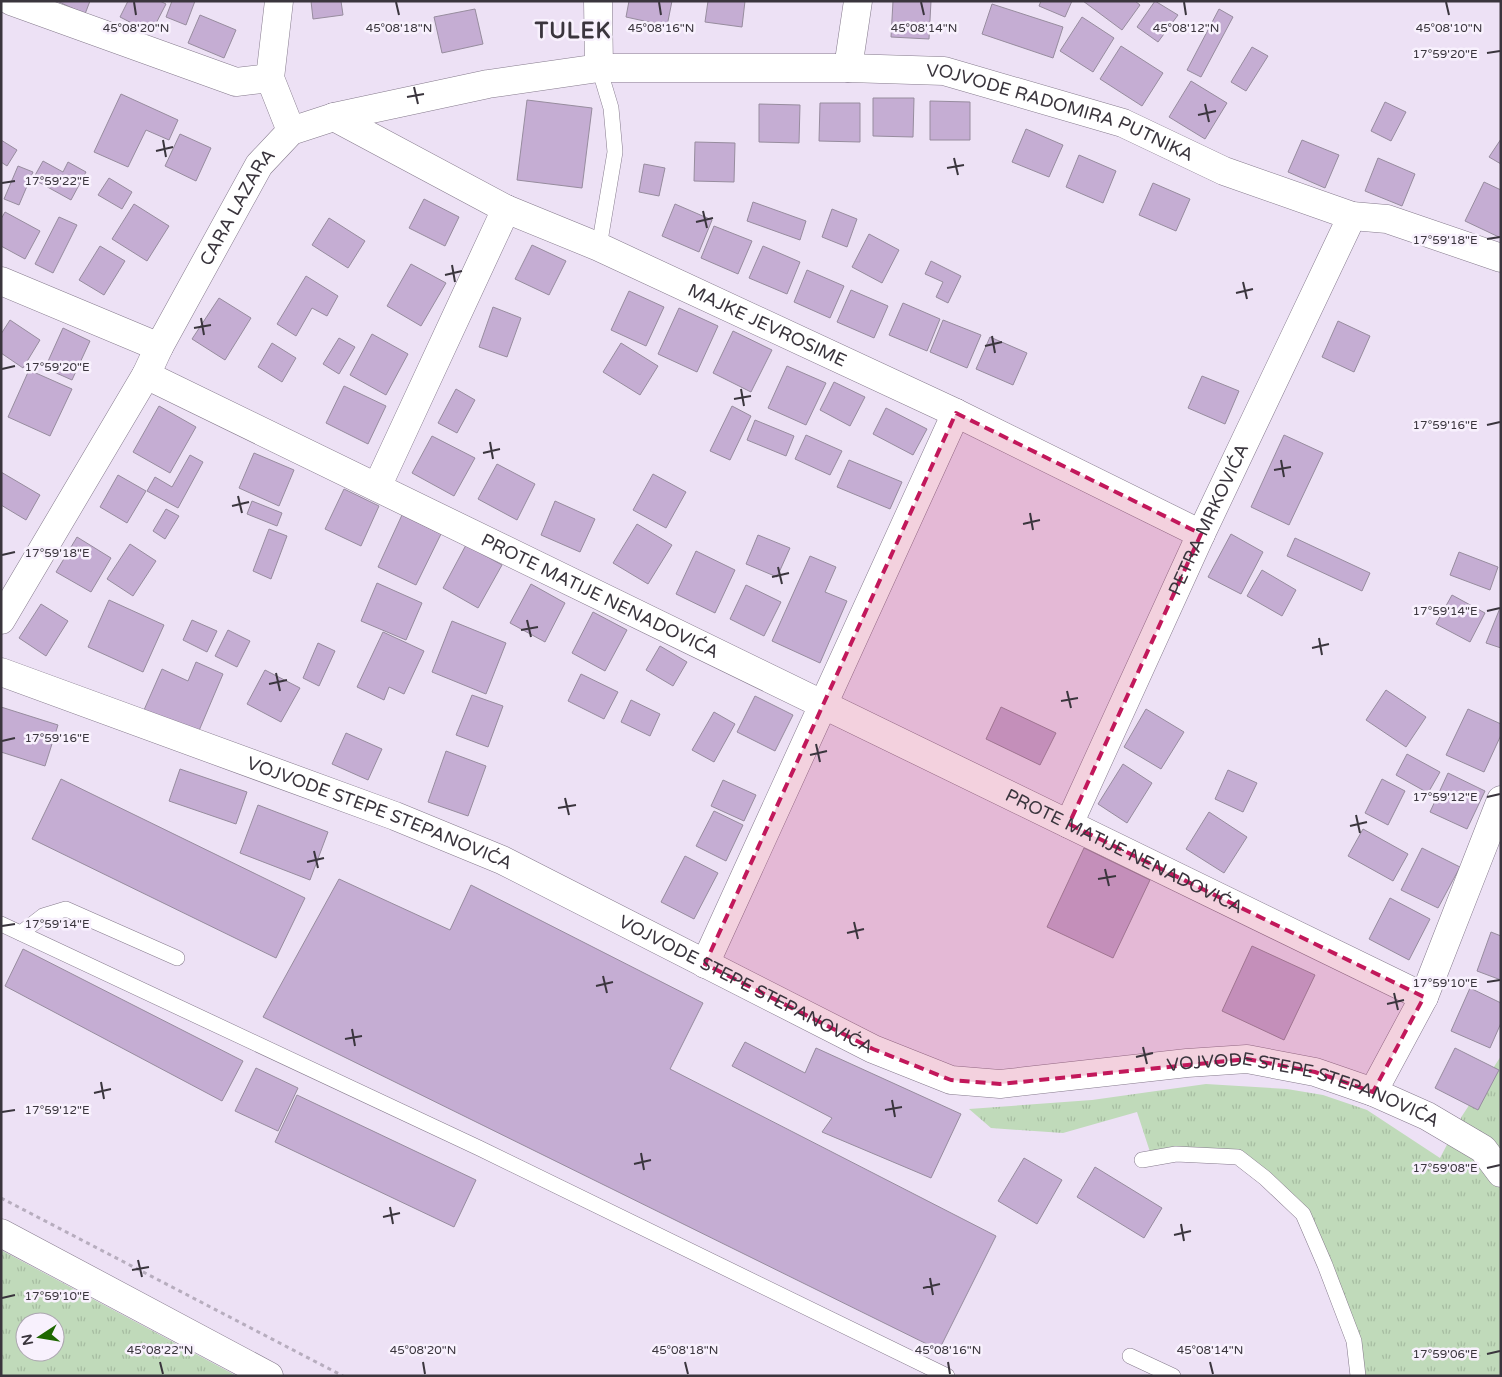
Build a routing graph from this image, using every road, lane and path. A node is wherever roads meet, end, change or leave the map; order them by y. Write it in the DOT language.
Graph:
graph roads {
  1 [pos="12,1"];
  2 [pos="279,1"];
  3 [pos="598,1"];
  4 [pos="858,1"];
  5 [pos="599,68"];
  6 [pos="848,68"];
  7 [pos="270,78"];
  8 [pos="334,117"];
  9 [pos="291,131"];
  10 [pos="506,209"];
  11 [pos="1352,216"];
  12 [pos="599,246"];
  13 [pos="1501,258"];
  14 [pos="1,281"];
  15 [pos="158,347"];
  16 [pos="146,375"];
  17 [pos="956,413"];
  18 [pos="377,487"];
  19 [pos="1201,534"];
  20 [pos="1,620"];
  21 [pos="1,672"];
  22 [pos="823,704"];
  23 [pos="1501,800"];
  24 [pos="1069,824"];
  25 [pos="1,924"];
  26 [pos="21,933"];
  27 [pos="176,958"];
  28 [pos="705,964"];
  29 [pos="1424,997"];
  30 [pos="1373,1092"];
  31 [pos="1142,1160"];
  32 [pos="1501,1173"];
  33 [pos="1,1198"];
  34 [pos="1,1233"];
  35 [pos="1130,1356"];
  36 [pos="269,1376"];
  37 [pos="343,1376"];
  38 [pos="947,1376"];
  39 [pos="1173,1376"];
  40 [pos="1358,1376"];
  1 -- 7 [label="street"];
  2 -- 7 [label="street"];
  3 -- 5 [label="street"];
  4 -- 6 [label="street"];
  5 -- 6 [label="street, VOJVODE RADOMIRA PUTNIKA"];
  5 -- 8 [label="street, CARA LAZARA"];
  5 -- 12 [label="lane"];
  6 -- 11 [label="street, VOJVODE RADOMIRA PUTNIKA"];
  7 -- 9 [label="street"];
  8 -- 9 [label="street, CARA LAZARA"];
  8 -- 10 [label="street, MAJKE JEVROSIME"];
  9 -- 15 [label="street, CARA LAZARA"];
  10 -- 12 [label="street, MAJKE JEVROSIME"];
  10 -- 18 [label="street"];
  11 -- 13 [label="street, VOJVODE RADOMIRA PUTNIKA"];
  11 -- 19 [label="street, PETRA MRKOVIĆA"];
  12 -- 17 [label="street, MAJKE JEVROSIME"];
  14 -- 15 [label="street"];
  15 -- 16 [label="street, CARA LAZARA"];
  16 -- 18 [label="street, PROTE MATIJE NENADOVIĆA"];
  16 -- 20 [label="street, CARA LAZARA"];
  17 -- 19 [label="street, MAJKE JEVROSIME"];
  17 -- 22 [label="street"];
  18 -- 22 [label="street, PROTE MATIJE NENADOVIĆA"];
  19 -- 24 [label="street, PETRA MRKOVIĆA"];
  21 -- 28 [label="street, VOJVODE STEPE STEPANOVIĆA"];
  22 -- 24 [label="street, PROTE MATIJE NENADOVIĆA"];
  22 -- 28 [label="street"];
  23 -- 29 [label="street"];
  24 -- 29 [label="street, PROTE MATIJE NENADOVIĆA"];
  25 -- 26 [label="lane"];
  26 -- 27 [label="lane"];
  26 -- 38 [label="lane"];
  28 -- 30 [label="street, VOJVODE STEPE STEPANOVIĆA"];
  29 -- 30 [label="street"];
  30 -- 32 [label="street, VOJVODE STEPE STEPANOVIĆA"];
  31 -- 40 [label="lane"];
  33 -- 37 [label="path"];
  34 -- 36 [label="street"];
  35 -- 39 [label="lane"];
}
